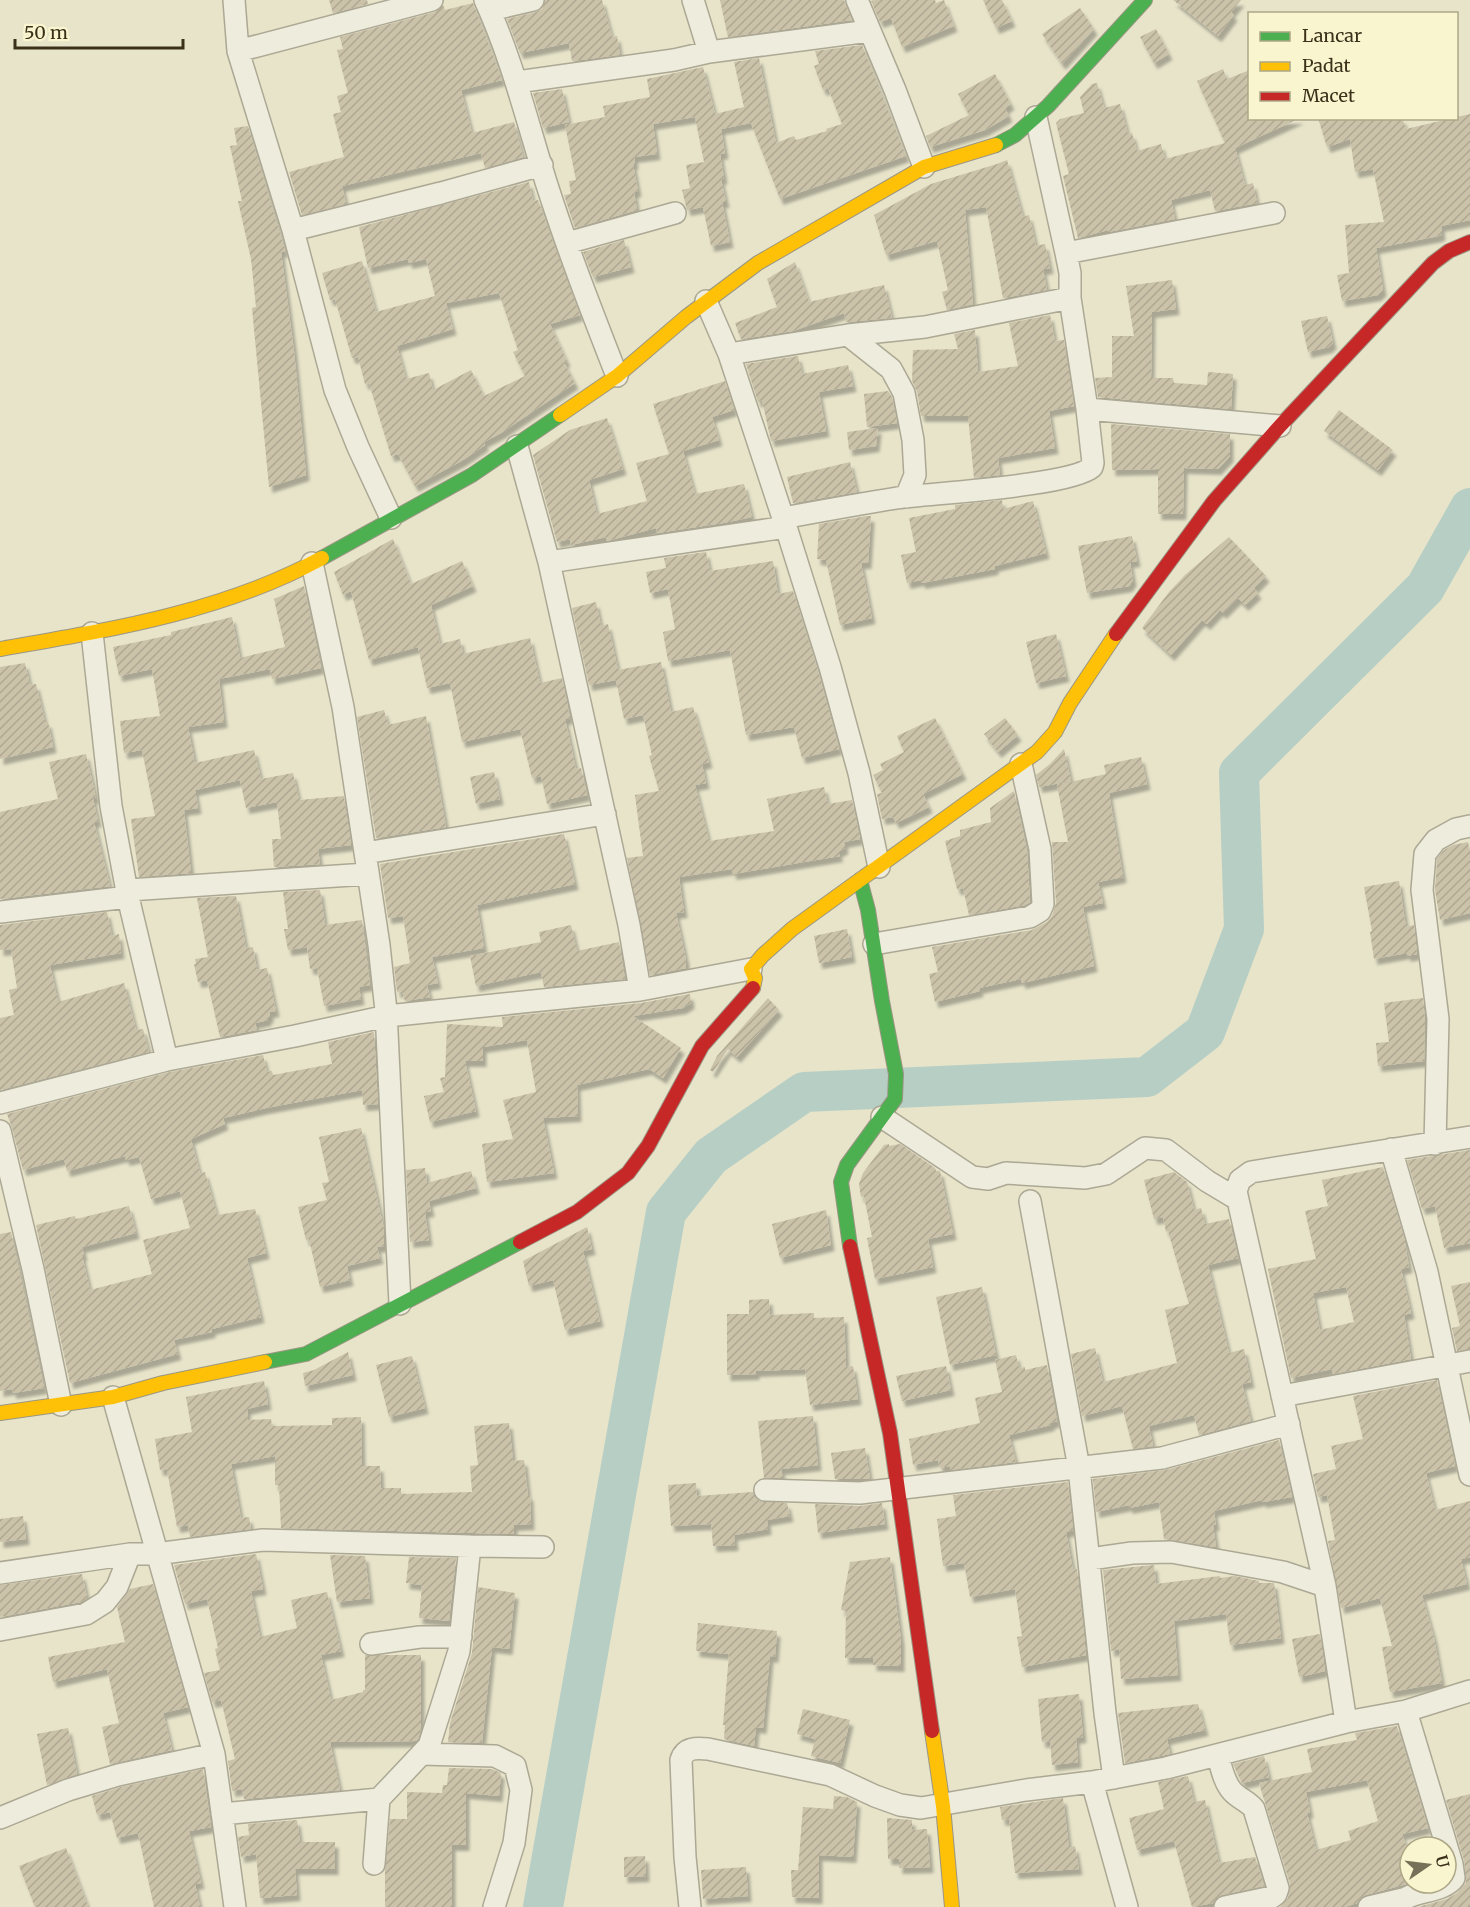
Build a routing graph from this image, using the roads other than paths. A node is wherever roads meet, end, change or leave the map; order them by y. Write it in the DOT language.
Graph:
graph roads {
  1 [pos="234,0"];
  2 [pos="432,0"];
  3 [pos="533,0"];
  4 [pos="693,0"];
  5 [pos="857,0"];
  6 [pos="1146,0"];
  7 [pos="488,5"];
  8 [pos="869,31"];
  9 [pos="238,51"];
  10 [pos="709,52"];
  11 [pos="517,82"];
  12 [pos="1036,117"];
  13 [pos="542,165"];
  14 [pos="924,167"];
  15 [pos="675,213"];
  16 [pos="1274,213"];
  17 [pos="293,230"];
  18 [pos="1470,242"];
  19 [pos="567,243"];
  20 [pos="1066,253"];
  21 [pos="1070,298"];
  22 [pos="706,301"];
  23 [pos="848,335"];
  24 [pos="729,354"];
  25 [pos="617,376"];
  26 [pos="1087,409"];
  27 [pos="1280,426"];
  28 [pos="517,446"];
  29 [pos="906,497"];
  30 [pos="391,518"];
  31 [pos="785,523"];
  32 [pos="549,562"];
  33 [pos="312,563"];
  34 [pos="92,633"];
  35 [pos="0,649"];
  36 [pos="1021,764"];
  37 [pos="605,814"];
  38 [pos="1470,826"];
  39 [pos="366,864"];
  40 [pos="879,867"];
  41 [pos="863,890"];
  42 [pos="128,893"];
  43 [pos="0,912"];
  44 [pos="874,944"];
  45 [pos="753,973"];
  46 [pos="640,990"];
  47 [pos="387,1016"];
  48 [pos="167,1060"];
  49 [pos="0,1103"];
  50 [pos="882,1117"];
  51 [pos="0,1131"];
  52 [pos="1470,1137"];
  53 [pos="1434,1144"];
  54 [pos="1391,1149"];
  55 [pos="1237,1199"];
  56 [pos="1030,1201"];
  57 [pos="400,1292"];
  58 [pos="1470,1361"];
  59 [pos="1446,1366"];
  60 [pos="59,1396"];
  61 [pos="1282,1396"];
  62 [pos="113,1397"];
  63 [pos="0,1413"];
  64 [pos="1289,1424"];
  65 [pos="1079,1468"];
  66 [pos="1470,1475"];
  67 [pos="765,1490"];
  68 [pos="898,1490"];
  69 [pos="470,1546"];
  70 [pos="543,1547"];
  71 [pos="130,1554"];
  72 [pos="156,1554"];
  73 [pos="1090,1559"];
  74 [pos="0,1573"];
  75 [pos="1325,1586"];
  76 [pos="0,1630"];
  77 [pos="461,1636"];
  78 [pos="370,1644"];
  79 [pos="1470,1691"];
  80 [pos="1406,1711"];
  81 [pos="1346,1722"];
  82 [pos="214,1754"];
  83 [pos="421,1754"];
  84 [pos="1218,1756"];
  85 [pos="1114,1778"];
  86 [pos="1092,1782"];
  87 [pos="379,1799"];
  88 [pos="943,1806"];
  89 [pos="222,1814"];
  90 [pos="0,1818"];
  91 [pos="374,1864"];
  92 [pos="1400,1903"];
  93 [pos="235,1907"];
  94 [pos="494,1907"];
  95 [pos="690,1907"];
  96 [pos="952,1907"];
  97 [pos="1127,1907"];
  98 [pos="1225,1907"];
  99 [pos="1369,1907"];
  1 -- 9 [label="street"];
  2 -- 9 [label="street"];
  3 -- 7 [label="street"];
  4 -- 10 [label="street"];
  5 -- 8 [label="street"];
  6 -- 12 [label="street"];
  7 -- 11 [label="street"];
  8 -- 10 [label="street"];
  8 -- 14 [label="street"];
  9 -- 17 [label="street"];
  10 -- 11 [label="street"];
  11 -- 13 [label="street"];
  12 -- 14 [label="street"];
  12 -- 20 [label="street"];
  13 -- 17 [label="street"];
  13 -- 19 [label="street"];
  14 -- 22 [label="street"];
  15 -- 19 [label="street"];
  16 -- 20 [label="street"];
  17 -- 30 [label="street"];
  18 -- 27 [label="street"];
  19 -- 25 [label="street"];
  20 -- 21 [label="street"];
  21 -- 23 [label="street"];
  21 -- 26 [label="street"];
  22 -- 24 [label="street"];
  22 -- 25 [label="street"];
  23 -- 24 [label="street"];
  23 -- 29 [label="street"];
  24 -- 31 [label="street"];
  25 -- 28 [label="street"];
  26 -- 27 [label="street"];
  26 -- 29 [label="street"];
  27 -- 36 [label="street"];
  28 -- 30 [label="street"];
  28 -- 32 [label="street"];
  29 -- 31 [label="street"];
  30 -- 33 [label="street"];
  31 -- 32 [label="street"];
  31 -- 40 [label="street"];
  32 -- 37 [label="street"];
  33 -- 34 [label="street"];
  33 -- 39 [label="street"];
  34 -- 35 [label="street"];
  34 -- 42 [label="street"];
  36 -- 40 [label="street"];
  36 -- 44 [label="street"];
  37 -- 39 [label="street"];
  37 -- 46 [label="street"];
  38 -- 53 [label="street"];
  39 -- 42 [label="street"];
  39 -- 47 [label="street"];
  40 -- 41 [label="street"];
  41 -- 44 [label="street"];
  41 -- 45 [label="street"];
  42 -- 43 [label="street"];
  42 -- 48 [label="street"];
  44 -- 50 [label="street"];
  45 -- 46 [label="street"];
  45 -- 57 [label="street"];
  46 -- 47 [label="street"];
  47 -- 48 [label="street"];
  47 -- 57 [label="street"];
  48 -- 49 [label="street"];
  50 -- 55 [label="street"];
  50 -- 68 [label="street"];
  51 -- 60 [label="street"];
  52 -- 53 [label="street"];
  53 -- 54 [label="street"];
  54 -- 55 [label="street"];
  54 -- 59 [label="street"];
  55 -- 61 [label="street"];
  56 -- 65 [label="street"];
  57 -- 62 [label="street"];
  58 -- 59 [label="street"];
  59 -- 61 [label="street"];
  59 -- 66 [label="street"];
  60 -- 62 [label="street"];
  60 -- 63 [label="street"];
  61 -- 64 [label="street"];
  62 -- 72 [label="street"];
  64 -- 65 [label="street"];
  64 -- 75 [label="street"];
  65 -- 68 [label="street"];
  65 -- 73 [label="street"];
  67 -- 68 [label="street"];
  68 -- 88 [label="street"];
  69 -- 70 [label="street"];
  69 -- 72 [label="street"];
  69 -- 77 [label="street"];
  71 -- 72 [label="street"];
  71 -- 74 [label="street"];
  71 -- 76 [label="street"];
  72 -- 82 [label="street"];
  73 -- 75 [label="street"];
  73 -- 85 [label="street"];
  75 -- 81 [label="street"];
  77 -- 78 [label="street"];
  77 -- 83 [label="street"];
  79 -- 80 [label="street"];
  80 -- 81 [label="street"];
  80 -- 92 [label="street"];
  81 -- 84 [label="street"];
  82 -- 89 [label="street"];
  82 -- 90 [label="street"];
  83 -- 87 [label="street"];
  83 -- 94 [label="street"];
  84 -- 85 [label="street"];
  84 -- 98 [label="street"];
  85 -- 86 [label="street"];
  86 -- 88 [label="street"];
  86 -- 97 [label="street"];
  87 -- 89 [label="street"];
  87 -- 91 [label="street"];
  88 -- 95 [label="street"];
  88 -- 96 [label="street"];
  89 -- 93 [label="street"];
  92 -- 99 [label="street"];
}
